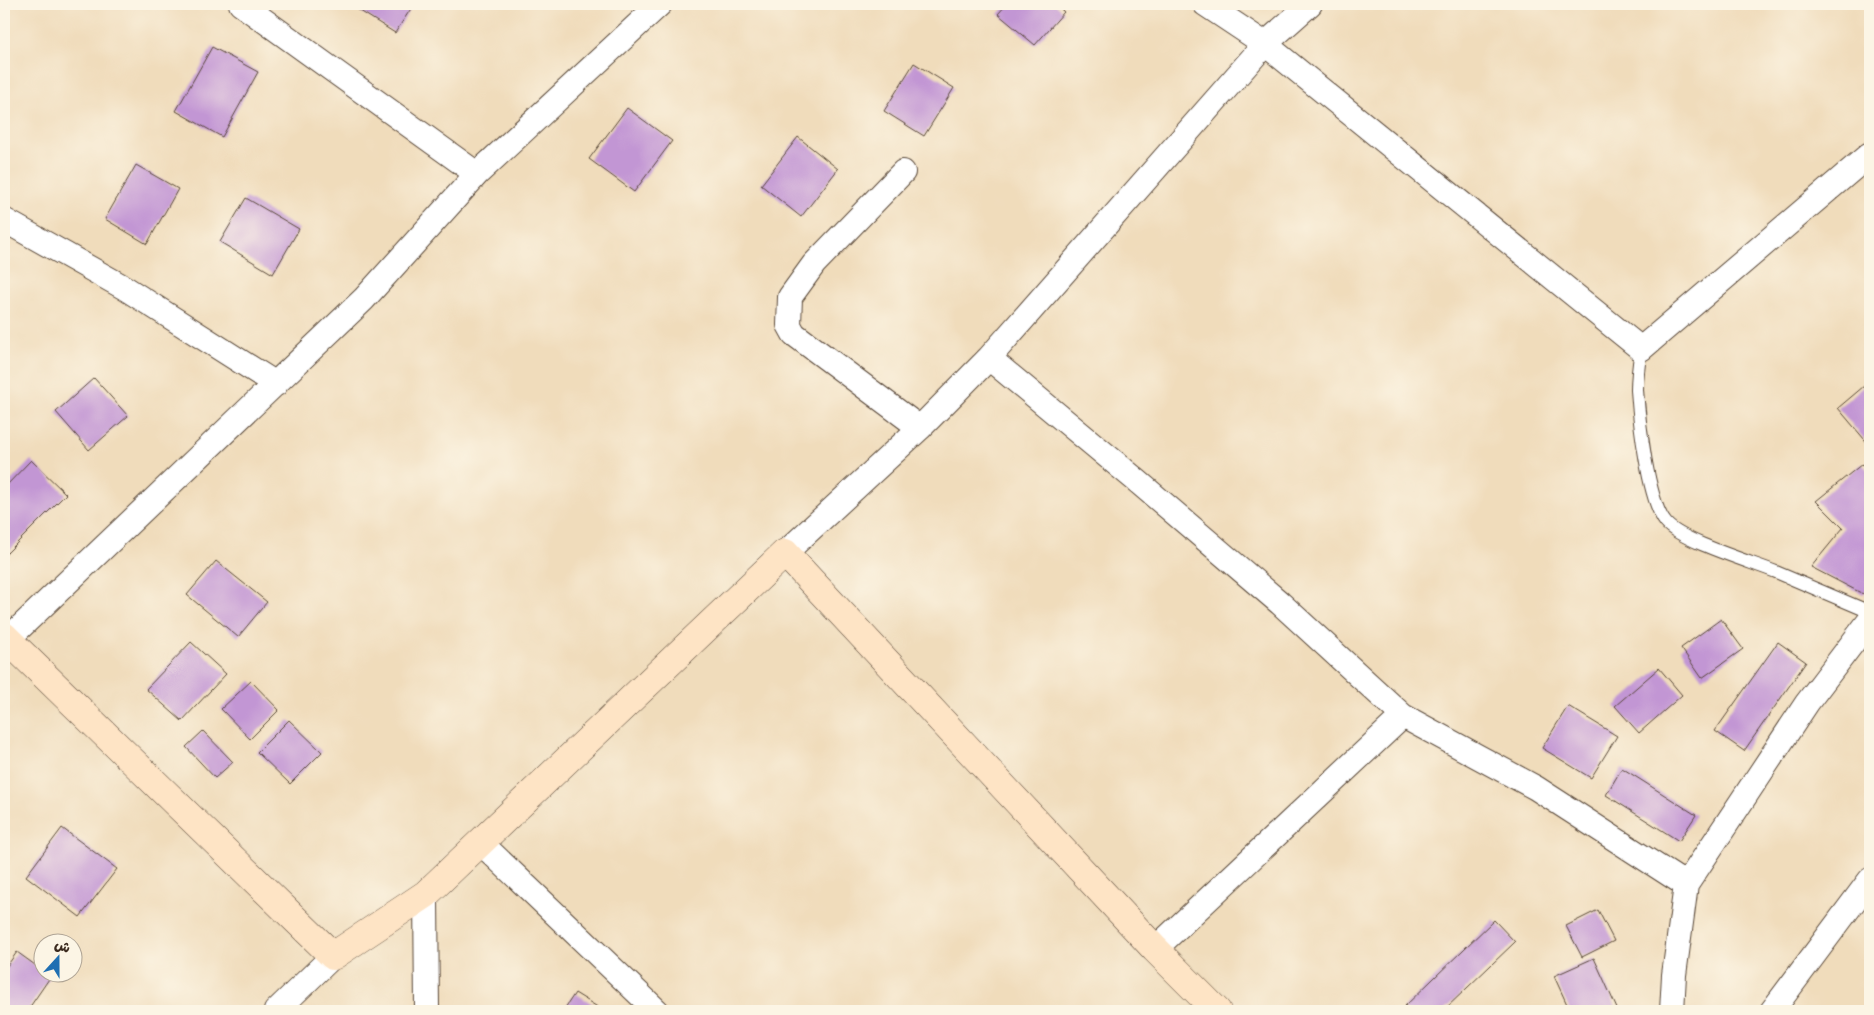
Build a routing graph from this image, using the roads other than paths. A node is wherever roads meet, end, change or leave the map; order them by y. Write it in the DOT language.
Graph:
graph roads {
  1 [pos="241,4"];
  2 [pos="660,4"];
  3 [pos="1205,4"];
  4 [pos="1310,4"];
  5 [pos="1265,44"];
  6 [pos="1870,154"];
  7 [pos="903,172"];
  8 [pos="477,174"];
  9 [pos="4,220"];
  10 [pos="1640,348"];
  11 [pos="989,358"];
  12 [pos="276,384"];
  13 [pos="920,428"];
  14 [pos="785,553"];
  15 [pos="1870,612"];
  16 [pos="1870,620"];
  17 [pos="6,637"];
  18 [pos="1403,716"];
  19 [pos="480,842"];
  20 [pos="1870,880"];
  21 [pos="1686,885"];
  22 [pos="426,894"];
  23 [pos="1155,950"];
  24 [pos="333,956"];
  25 [pos="276,1011"];
  26 [pos="427,1011"];
  27 [pos="657,1011"];
  28 [pos="1217,1011"];
  29 [pos="1672,1011"];
  30 [pos="1772,1011"];
  1 -- 8 [label="street"];
  2 -- 8 [label="street"];
  3 -- 5 [label="street"];
  4 -- 5 [label="street"];
  5 -- 10 [label="street"];
  5 -- 11 [label="street"];
  6 -- 10 [label="street"];
  7 -- 13 [label="street"];
  8 -- 12 [label="street"];
  9 -- 12 [label="street"];
  10 -- 15 [label="lane"];
  11 -- 13 [label="street"];
  11 -- 18 [label="street"];
  12 -- 17 [label="street"];
  13 -- 14 [label="street"];
  14 -- 19 [label="main road"];
  14 -- 23 [label="main road"];
  16 -- 21 [label="street"];
  17 -- 24 [label="main road"];
  18 -- 21 [label="street"];
  18 -- 23 [label="street"];
  19 -- 22 [label="main road"];
  19 -- 27 [label="street"];
  20 -- 30 [label="street"];
  21 -- 29 [label="street"];
  22 -- 24 [label="main road"];
  22 -- 26 [label="street"];
  23 -- 28 [label="main road"];
  24 -- 25 [label="street"];
}
